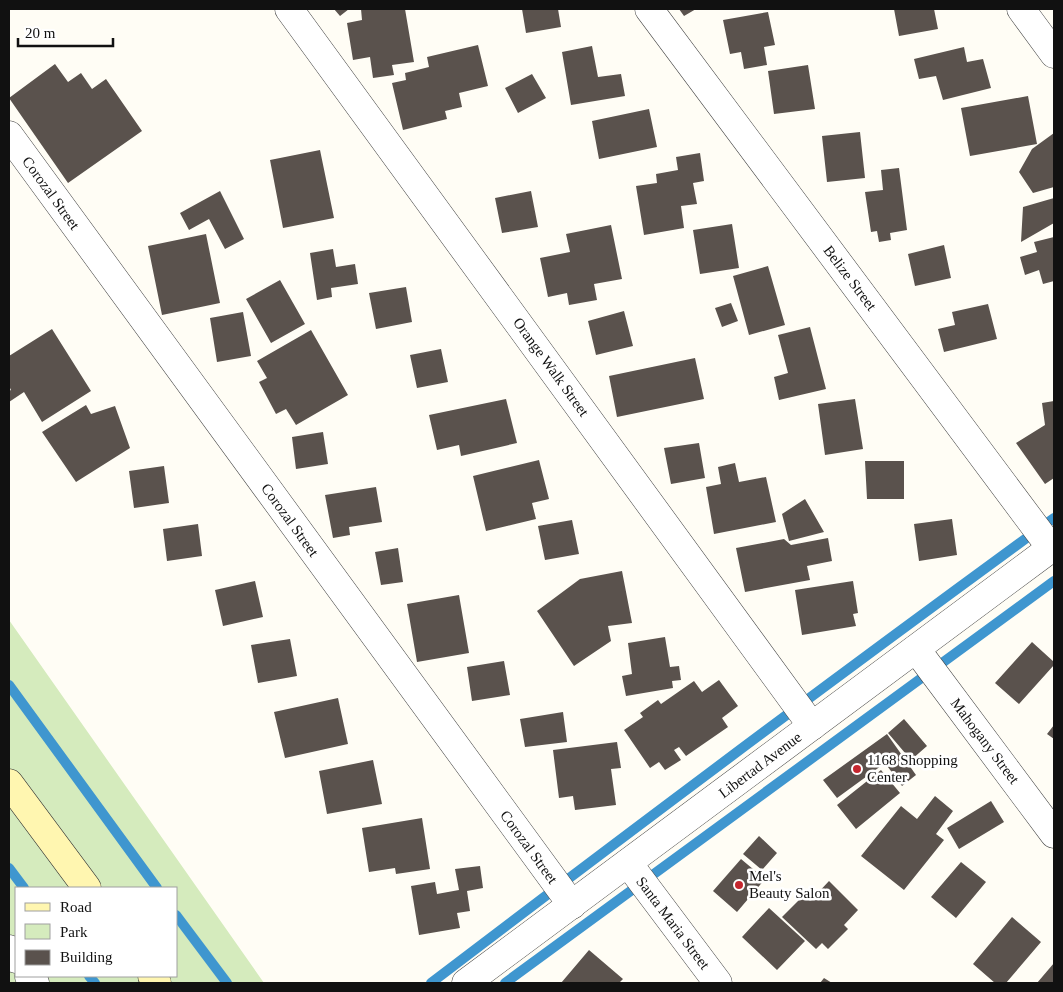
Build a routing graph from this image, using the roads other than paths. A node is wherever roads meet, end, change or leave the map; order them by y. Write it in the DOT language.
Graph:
graph roads {
  1 [pos="289,9"];
  2 [pos="649,9"];
  3 [pos="1021,9"];
  4 [pos="1054,54"];
  5 [pos="9,135"];
  6 [pos="1053,547"];
  7 [pos="916,649"];
  8 [pos="812,726"];
  9 [pos="14,800"];
  10 [pos="1054,834"];
  11 [pos="628,862"];
  12 [pos="86,887"];
  13 [pos="572,905"];
  14 [pos="466,983"];
  15 [pos="718,983"];
  1 -- 8 [label="street, Orange Walk Street"];
  2 -- 6 [label="street, Belize Street"];
  3 -- 4 [label="street"];
  5 -- 13 [label="street, Corozal Street"];
  6 -- 7 [label="street, Libertad Avenue"];
  7 -- 8 [label="street, Libertad Avenue"];
  7 -- 10 [label="street, Mahogany Street"];
  8 -- 11 [label="street, Libertad Avenue"];
  9 -- 12 [label="main road"];
  11 -- 13 [label="street, Libertad Avenue"];
  11 -- 15 [label="street, Santa Maria Street"];
  13 -- 14 [label="street, Libertad Avenue"];
}
